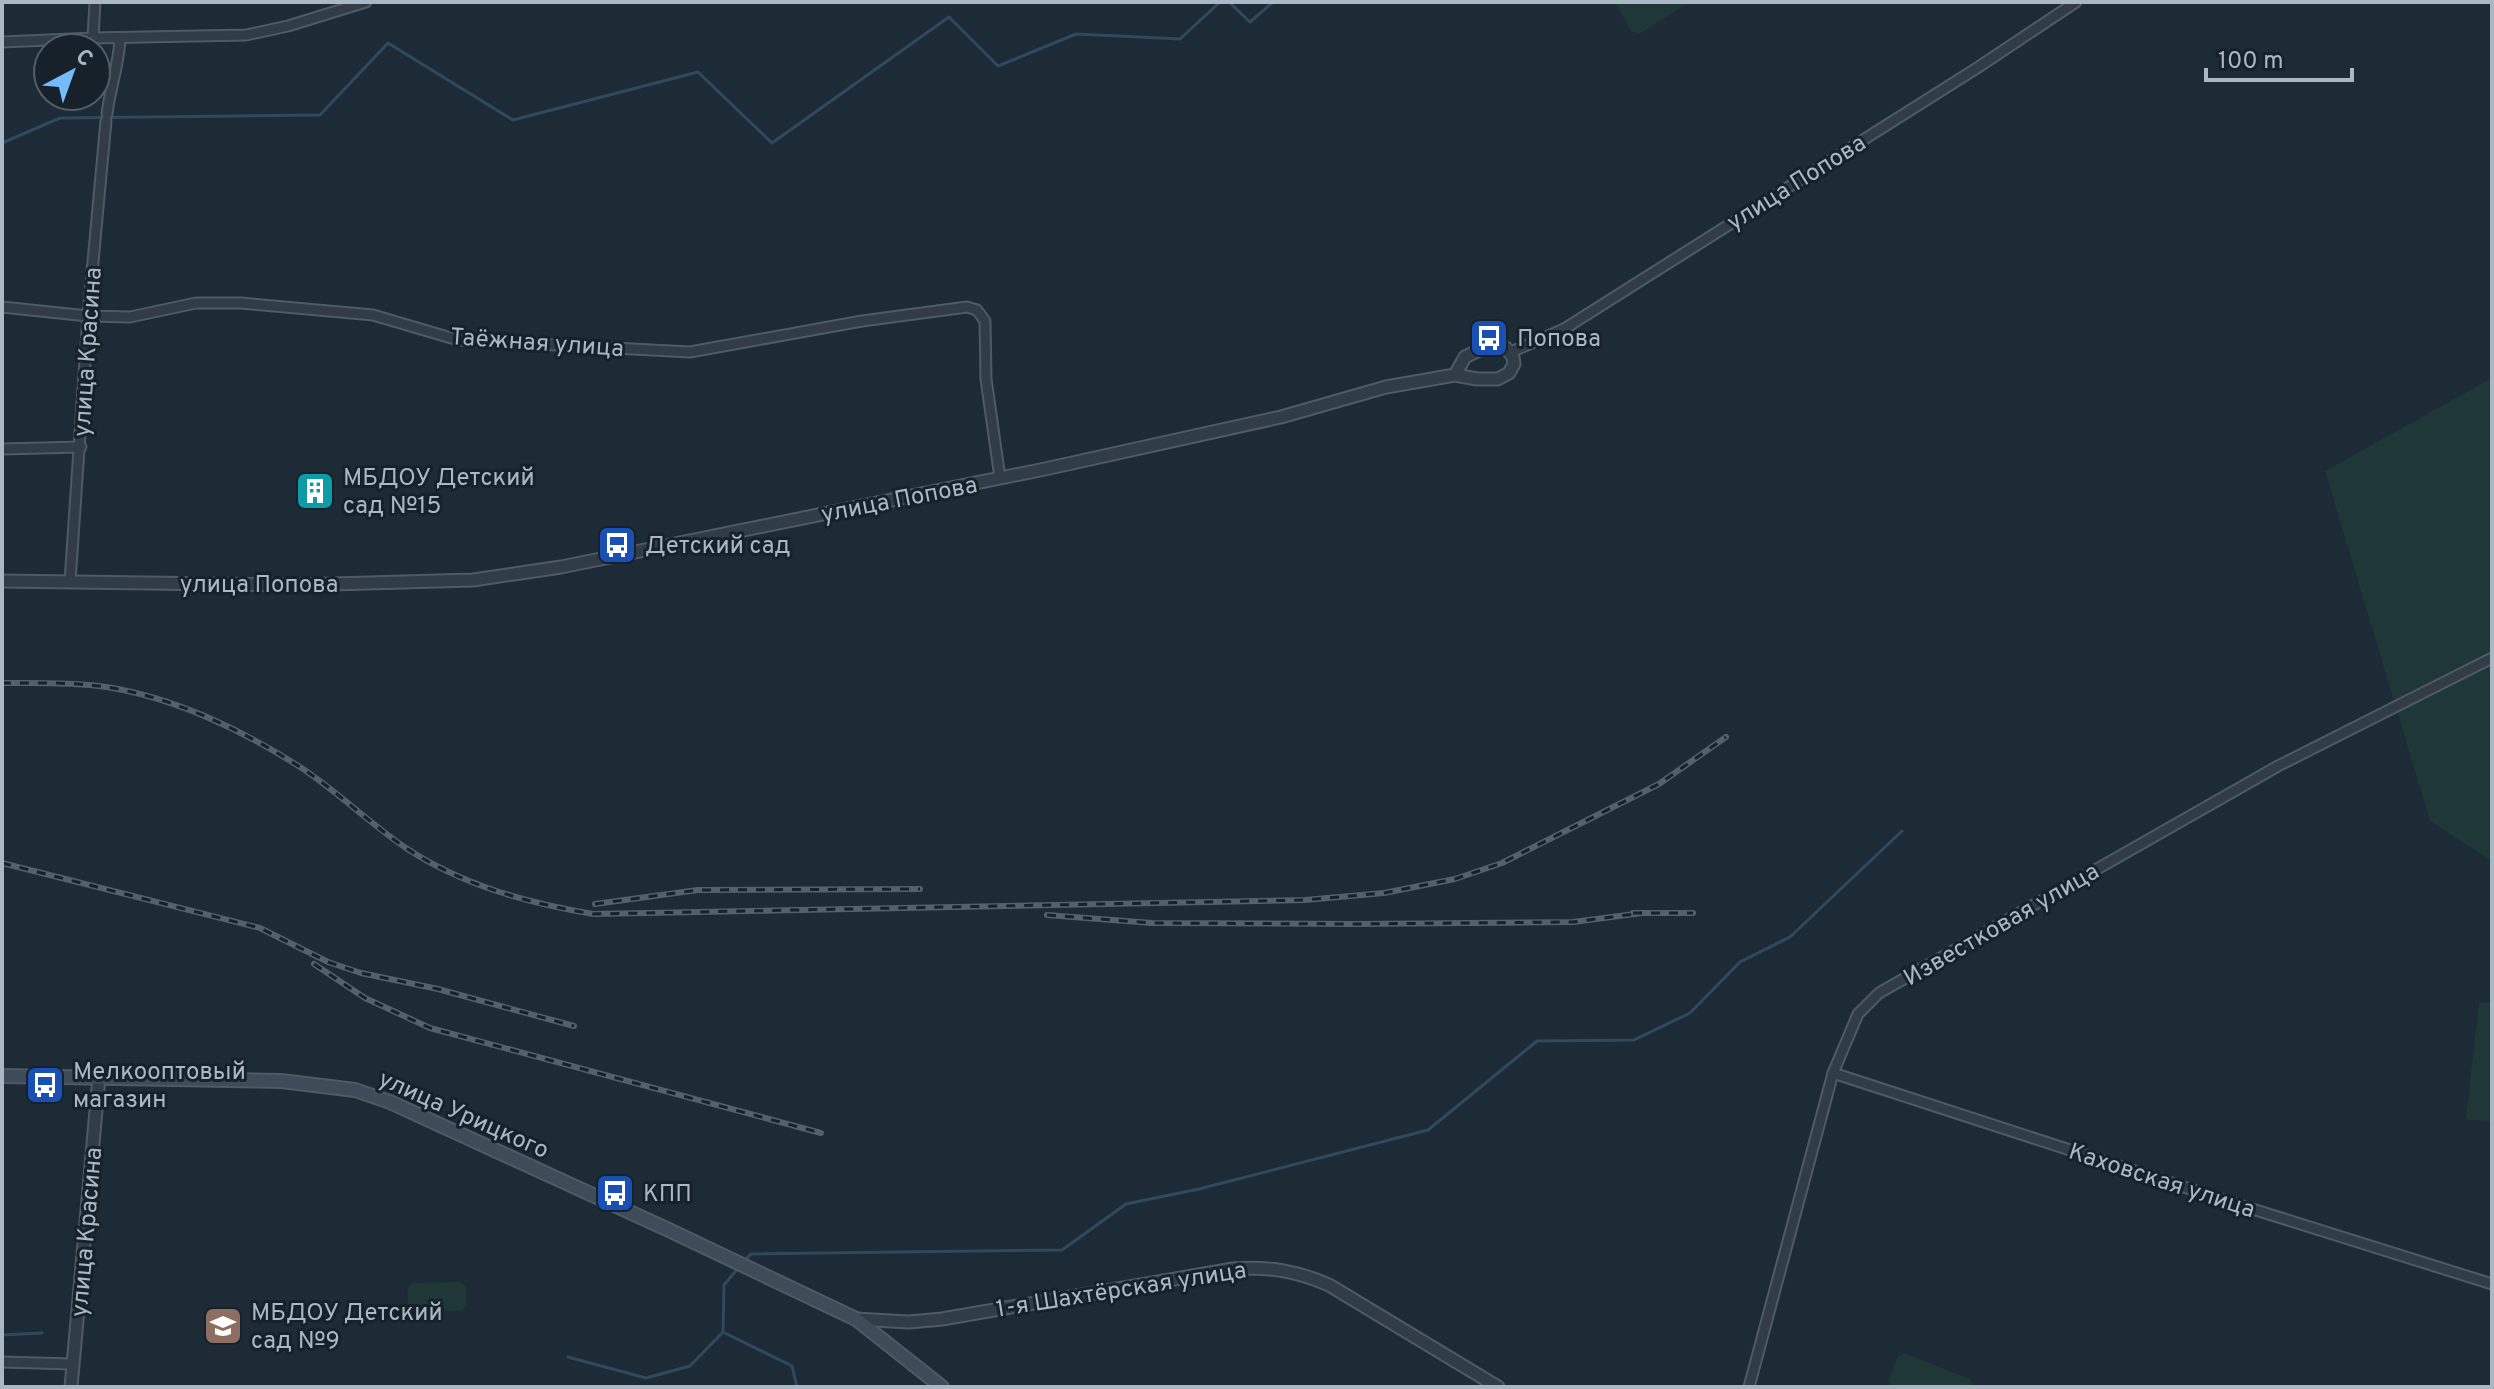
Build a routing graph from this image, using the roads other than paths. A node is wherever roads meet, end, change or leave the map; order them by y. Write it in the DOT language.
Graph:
graph roads {
  1 [pos="95,2"];
  2 [pos="366,2"];
  3 [pos="2076,2"];
  4 [pos="93,32"];
  5 [pos="112,38"];
  6 [pos="120,38"];
  7 [pos="32,41"];
  8 [pos="2,42"];
  9 [pos="2,307"];
  10 [pos="88,316"];
  11 [pos="1511,352"];
  12 [pos="1455,375"];
  13 [pos="81,447"];
  14 [pos="2,449"];
  15 [pos="1000,478"];
  16 [pos="2,581"];
  17 [pos="70,582"];
  18 [pos="2492,658"];
  19 [pos="1833,1073"];
  20 [pos="2,1076"];
  21 [pos="99,1077"];
  22 [pos="2492,1284"];
  23 [pos="856,1319"];
  24 [pos="2,1362"];
  25 [pos="73,1364"];
  26 [pos="71,1387"];
  27 [pos="942,1387"];
  28 [pos="1498,1387"];
  29 [pos="1749,1387"];
  1 -- 4 [label="street"];
  2 -- 6 [label="street"];
  3 -- 11 [label="street, улица Попова"];
  5 -- 6 [label="street"];
  6 -- 10 [label="street, улица Красина"];
  7 -- 8 [label="street"];
  9 -- 10 [label="street, Таёжная улица"];
  10 -- 13 [label="street, улица Красина"];
  10 -- 15 [label="street, Таёжная улица"];
  11 -- 12 [label="street, улица Попова"];
  11 -- 12 [label="street, улица Попова"];
  12 -- 15 [label="street, улица Попова"];
  13 -- 14 [label="street"];
  13 -- 17 [label="street, улица Красина"];
  15 -- 17 [label="street, улица Попова"];
  16 -- 17 [label="street, улица Попова"];
  18 -- 19 [label="street, Известковая улица"];
  19 -- 22 [label="street, Каховская улица"];
  19 -- 29 [label="street, Известковая улица"];
  20 -- 21 [label="main road, улица Урицкого"];
  21 -- 23 [label="main road, улица Урицкого"];
  21 -- 25 [label="street, улица Красина"];
  23 -- 27 [label="main road, улица Урицкого"];
  23 -- 28 [label="street, 1-я Шахтёрская улица"];
  24 -- 25 [label="street"];
  25 -- 26 [label="street, улица Красина"];
}
